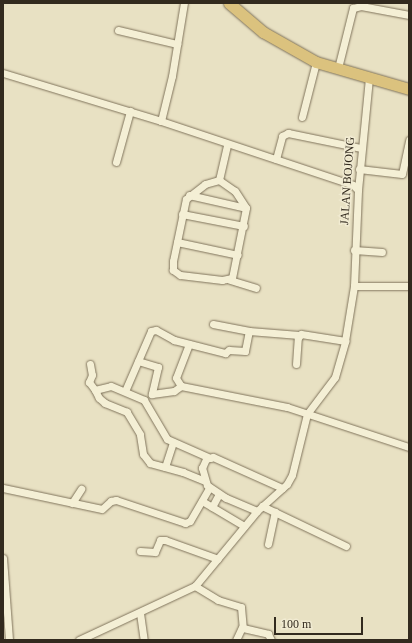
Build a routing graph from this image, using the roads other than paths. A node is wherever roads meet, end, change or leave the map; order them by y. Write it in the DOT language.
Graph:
graph roads {
  1 [pos="184,3"];
  2 [pos="228,3"];
  3 [pos="376,6"];
  4 [pos="409,15"];
  5 [pos="118,30"];
  6 [pos="177,44"];
  7 [pos="316,62"];
  8 [pos="338,68"];
  9 [pos="3,73"];
  10 [pos="369,77"];
  11 [pos="409,89"];
  12 [pos="130,110"];
  13 [pos="302,117"];
  14 [pos="161,121"];
  15 [pos="409,140"];
  16 [pos="227,144"];
  17 [pos="361,148"];
  18 [pos="276,159"];
  19 [pos="116,162"];
  20 [pos="360,169"];
  21 [pos="219,180"];
  22 [pos="358,190"];
  23 [pos="189,195"];
  24 [pos="246,208"];
  25 [pos="182,214"];
  26 [pos="244,226"];
  27 [pos="177,242"];
  28 [pos="354,250"];
  29 [pos="382,252"];
  30 [pos="238,255"];
  31 [pos="230,280"];
  32 [pos="354,286"];
  33 [pos="409,286"];
  34 [pos="256,288"];
  35 [pos="213,324"];
  36 [pos="249,331"];
  37 [pos="299,335"];
  38 [pos="345,341"];
  39 [pos="189,344"];
  40 [pos="138,362"];
  41 [pos="90,364"];
  42 [pos="296,364"];
  43 [pos="181,386"];
  44 [pos="95,390"];
  45 [pos="126,391"];
  46 [pos="307,414"];
  47 [pos="173,446"];
  48 [pos="409,447"];
  49 [pos="210,458"];
  50 [pos="165,467"];
  51 [pos="207,484"];
  52 [pos="3,488"];
  53 [pos="282,488"];
  54 [pos="81,489"];
  55 [pos="219,494"];
  56 [pos="202,501"];
  57 [pos="72,503"];
  58 [pos="212,507"];
  59 [pos="260,509"];
  60 [pos="275,512"];
  61 [pos="244,526"];
  62 [pos="268,544"];
  63 [pos="346,546"];
  64 [pos="140,550"];
  65 [pos="3,558"];
  66 [pos="218,559"];
  67 [pos="195,586"];
  68 [pos="4,599"];
  69 [pos="140,613"];
  70 [pos="242,626"];
  71 [pos="6,629"];
  72 [pos="9,640"];
  73 [pos="79,640"];
  74 [pos="144,640"];
  75 [pos="236,640"];
  76 [pos="271,640"];
  1 -- 6 [label="street"];
  2 -- 7 [label="highway"];
  3 -- 4 [label="street"];
  3 -- 8 [label="street"];
  5 -- 6 [label="street"];
  6 -- 14 [label="street"];
  7 -- 8 [label="highway"];
  7 -- 13 [label="street"];
  8 -- 10 [label="highway"];
  9 -- 12 [label="street"];
  10 -- 11 [label="highway"];
  10 -- 17 [label="street, JALAN BOJONG"];
  12 -- 14 [label="street"];
  12 -- 19 [label="street"];
  14 -- 16 [label="street"];
  15 -- 20 [label="street"];
  16 -- 18 [label="street"];
  16 -- 21 [label="street"];
  17 -- 18 [label="street"];
  17 -- 20 [label="street, JALAN BOJONG"];
  18 -- 22 [label="street"];
  20 -- 22 [label="street, JALAN BOJONG"];
  21 -- 23 [label="street"];
  21 -- 24 [label="street"];
  22 -- 28 [label="street, JALAN BOJONG"];
  23 -- 24 [label="street"];
  23 -- 25 [label="street"];
  24 -- 26 [label="street"];
  25 -- 26 [label="street"];
  25 -- 27 [label="street"];
  26 -- 30 [label="street"];
  27 -- 30 [label="street"];
  27 -- 31 [label="street"];
  28 -- 29 [label="street"];
  28 -- 32 [label="street, JALAN BOJONG"];
  30 -- 31 [label="street"];
  31 -- 34 [label="street"];
  32 -- 33 [label="street"];
  32 -- 38 [label="street, JALAN BOJONG"];
  35 -- 36 [label="street"];
  36 -- 37 [label="street"];
  36 -- 39 [label="street"];
  37 -- 38 [label="street"];
  37 -- 42 [label="street"];
  38 -- 46 [label="street, JALAN BOJONG"];
  39 -- 40 [label="street"];
  39 -- 43 [label="street"];
  40 -- 43 [label="street"];
  40 -- 45 [label="street"];
  41 -- 44 [label="street"];
  43 -- 46 [label="street"];
  44 -- 45 [label="street"];
  44 -- 50 [label="street"];
  45 -- 47 [label="street"];
  46 -- 48 [label="street"];
  46 -- 53 [label="street"];
  47 -- 49 [label="street"];
  47 -- 50 [label="street"];
  49 -- 51 [label="street"];
  49 -- 53 [label="street"];
  50 -- 51 [label="street"];
  51 -- 55 [label="street"];
  51 -- 56 [label="street"];
  52 -- 57 [label="street"];
  53 -- 59 [label="street"];
  54 -- 57 [label="street"];
  55 -- 58 [label="street"];
  55 -- 59 [label="street"];
  56 -- 57 [label="street"];
  56 -- 58 [label="street"];
  58 -- 61 [label="street"];
  59 -- 60 [label="street"];
  59 -- 61 [label="street"];
  60 -- 62 [label="street"];
  60 -- 63 [label="street"];
  61 -- 66 [label="street"];
  64 -- 66 [label="street"];
  65 -- 68 [label="street"];
  66 -- 67 [label="street"];
  67 -- 69 [label="street"];
  67 -- 70 [label="street"];
  68 -- 71 [label="street"];
  69 -- 73 [label="street"];
  69 -- 74 [label="street"];
  70 -- 75 [label="street"];
  70 -- 76 [label="street"];
  71 -- 72 [label="street"];
}
